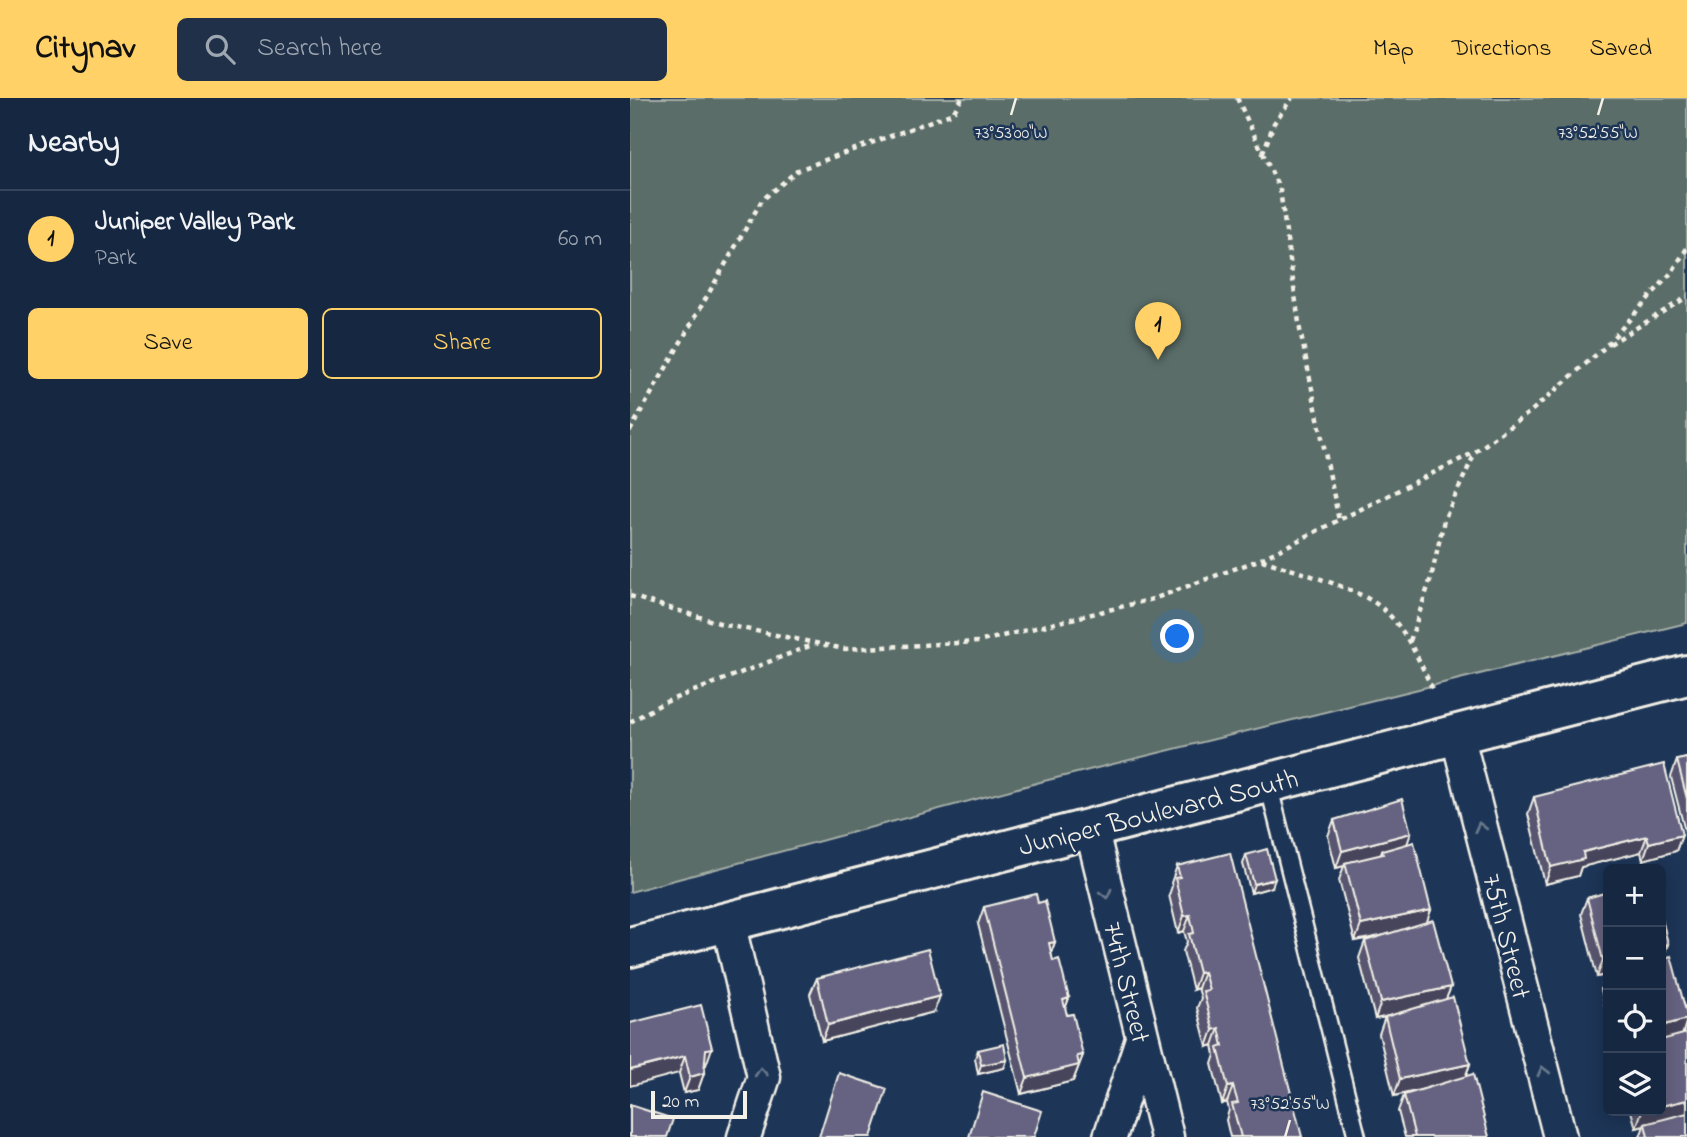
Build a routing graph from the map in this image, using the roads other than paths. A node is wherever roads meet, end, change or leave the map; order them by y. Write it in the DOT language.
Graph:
graph roads {
  1 [pos="1687,675"];
  2 [pos="1457,734"];
  3 [pos="1268,783"];
  4 [pos="1091,827"];
  5 [pos="727,921"];
  6 [pos="630,947"];
  7 [pos="1142,1039"];
  8 [pos="744,1137"];
  9 [pos="1110,1137"];
  10 [pos="1167,1137"];
  11 [pos="1357,1137"];
  12 [pos="1560,1137"];
  1 -- 2 [label="street, Juniper Boulevard South"];
  2 -- 3 [label="street, Juniper Boulevard South"];
  12 -- 2 [label="street, 75th Street, one-way"];
  3 -- 4 [label="street, Juniper Boulevard South"];
  3 -- 11 [label="lane"];
  4 -- 5 [label="street, Juniper Boulevard South"];
  4 -- 7 [label="street, 74th Street, one-way"];
  5 -- 6 [label="street, Juniper Boulevard South"];
  8 -- 5 [label="street, one-way"];
  7 -- 9 [label="street"];
  7 -- 10 [label="street, 74th Street"];
}
